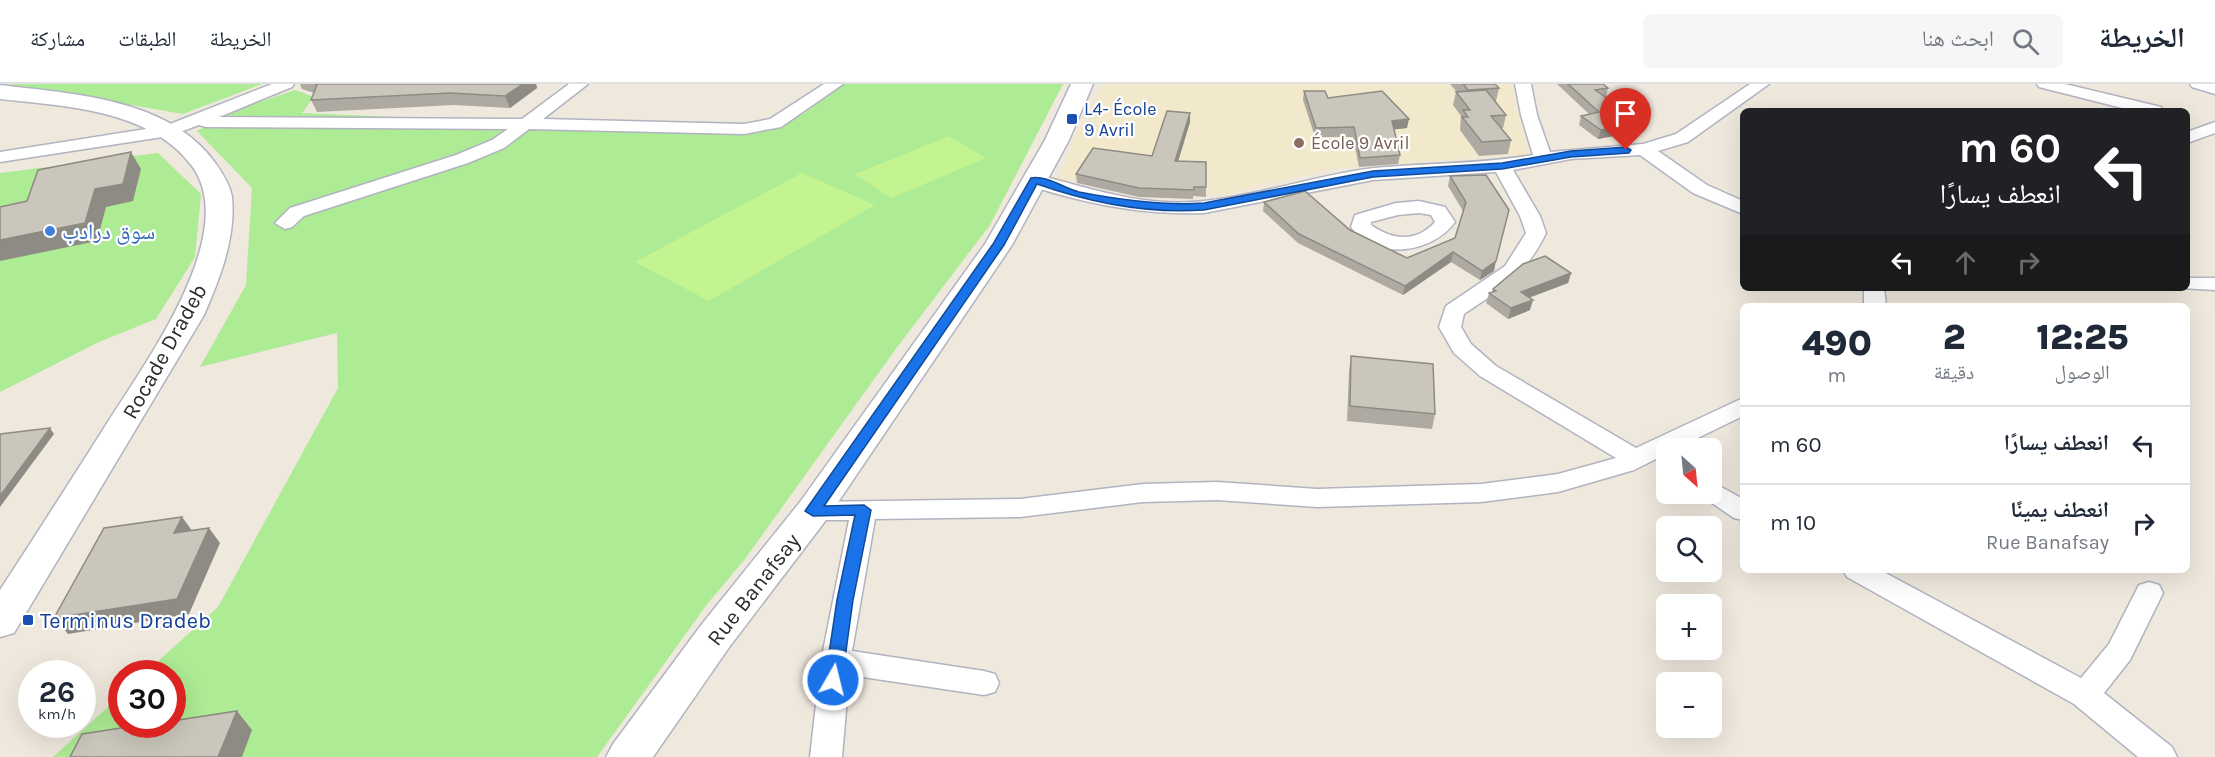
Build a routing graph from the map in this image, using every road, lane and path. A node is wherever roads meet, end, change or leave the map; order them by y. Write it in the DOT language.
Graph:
graph roads {
  1 [pos="286,84"];
  2 [pos="580,84"];
  3 [pos="835,84"];
  4 [pos="1083,84"];
  5 [pos="1523,84"];
  6 [pos="1761,84"];
  7 [pos="2045,84"];
  8 [pos="2198,84"];
  9 [pos="2215,89"];
  10 [pos="0,92"];
  11 [pos="2143,108"];
  12 [pos="2190,121"];
  13 [pos="206,122"];
  14 [pos="525,124"];
  15 [pos="2215,127"];
  16 [pos="169,131"];
  17 [pos="2190,137"];
  18 [pos="1644,149"];
  19 [pos="0,157"];
  20 [pos="1544,158"];
  21 [pos="1502,166"];
  22 [pos="1373,174"];
  23 [pos="1034,180"];
  24 [pos="1740,207"];
  25 [pos="1396,209"];
  26 [pos="285,223"];
  27 [pos="2190,284"];
  28 [pos="2215,284"];
  29 [pos="1740,408"];
  30 [pos="1651,458"];
  31 [pos="1722,497"];
  32 [pos="1740,509"];
  33 [pos="864,510"];
  34 [pos="813,511"];
  35 [pos="1862,573"];
  36 [pos="2149,593"];
  37 [pos="0,622"];
  38 [pos="836,662"];
  39 [pos="984,683"];
  40 [pos="2085,695"];
  41 [pos="628,757"];
  42 [pos="826,757"];
  43 [pos="2161,757"];
  1 -- 16 [label="street"];
  2 -- 14 [label="street"];
  3 -- 14 [label="street"];
  4 -- 23 [label="street, Rue Banafsay"];
  5 -- 20 [label="street"];
  6 -- 18 [label="street"];
  7 -- 11 [label="street"];
  8 -- 9 [label="street"];
  10 -- 16 [label="street, Rocade Dradeb"];
  12 -- 15 [label="street"];
  13 -- 14 [label="street"];
  14 -- 26 [label="street"];
  15 -- 17 [label="street"];
  16 -- 19 [label="street"];
  16 -- 37 [label="street, Rocade Dradeb"];
  18 -- 20 [label="street"];
  18 -- 24 [label="street"];
  20 -- 21 [label="street"];
  21 -- 22 [label="street"];
  21 -- 30 [label="street"];
  22 -- 23 [label="street"];
  22 -- 25 [label="street"];
  23 -- 34 [label="street, Rue Banafsay"];
  25 -- 25 [label="street"];
  27 -- 28 [label="street"];
  29 -- 30 [label="street"];
  30 -- 33 [label="street"];
  31 -- 32 [label="street"];
  33 -- 34 [label="street"];
  33 -- 38 [label="street"];
  34 -- 41 [label="street, Rue Banafsay"];
  35 -- 40 [label="street"];
  36 -- 40 [label="street"];
  38 -- 39 [label="street"];
  38 -- 42 [label="street"];
  40 -- 43 [label="street"];
}
